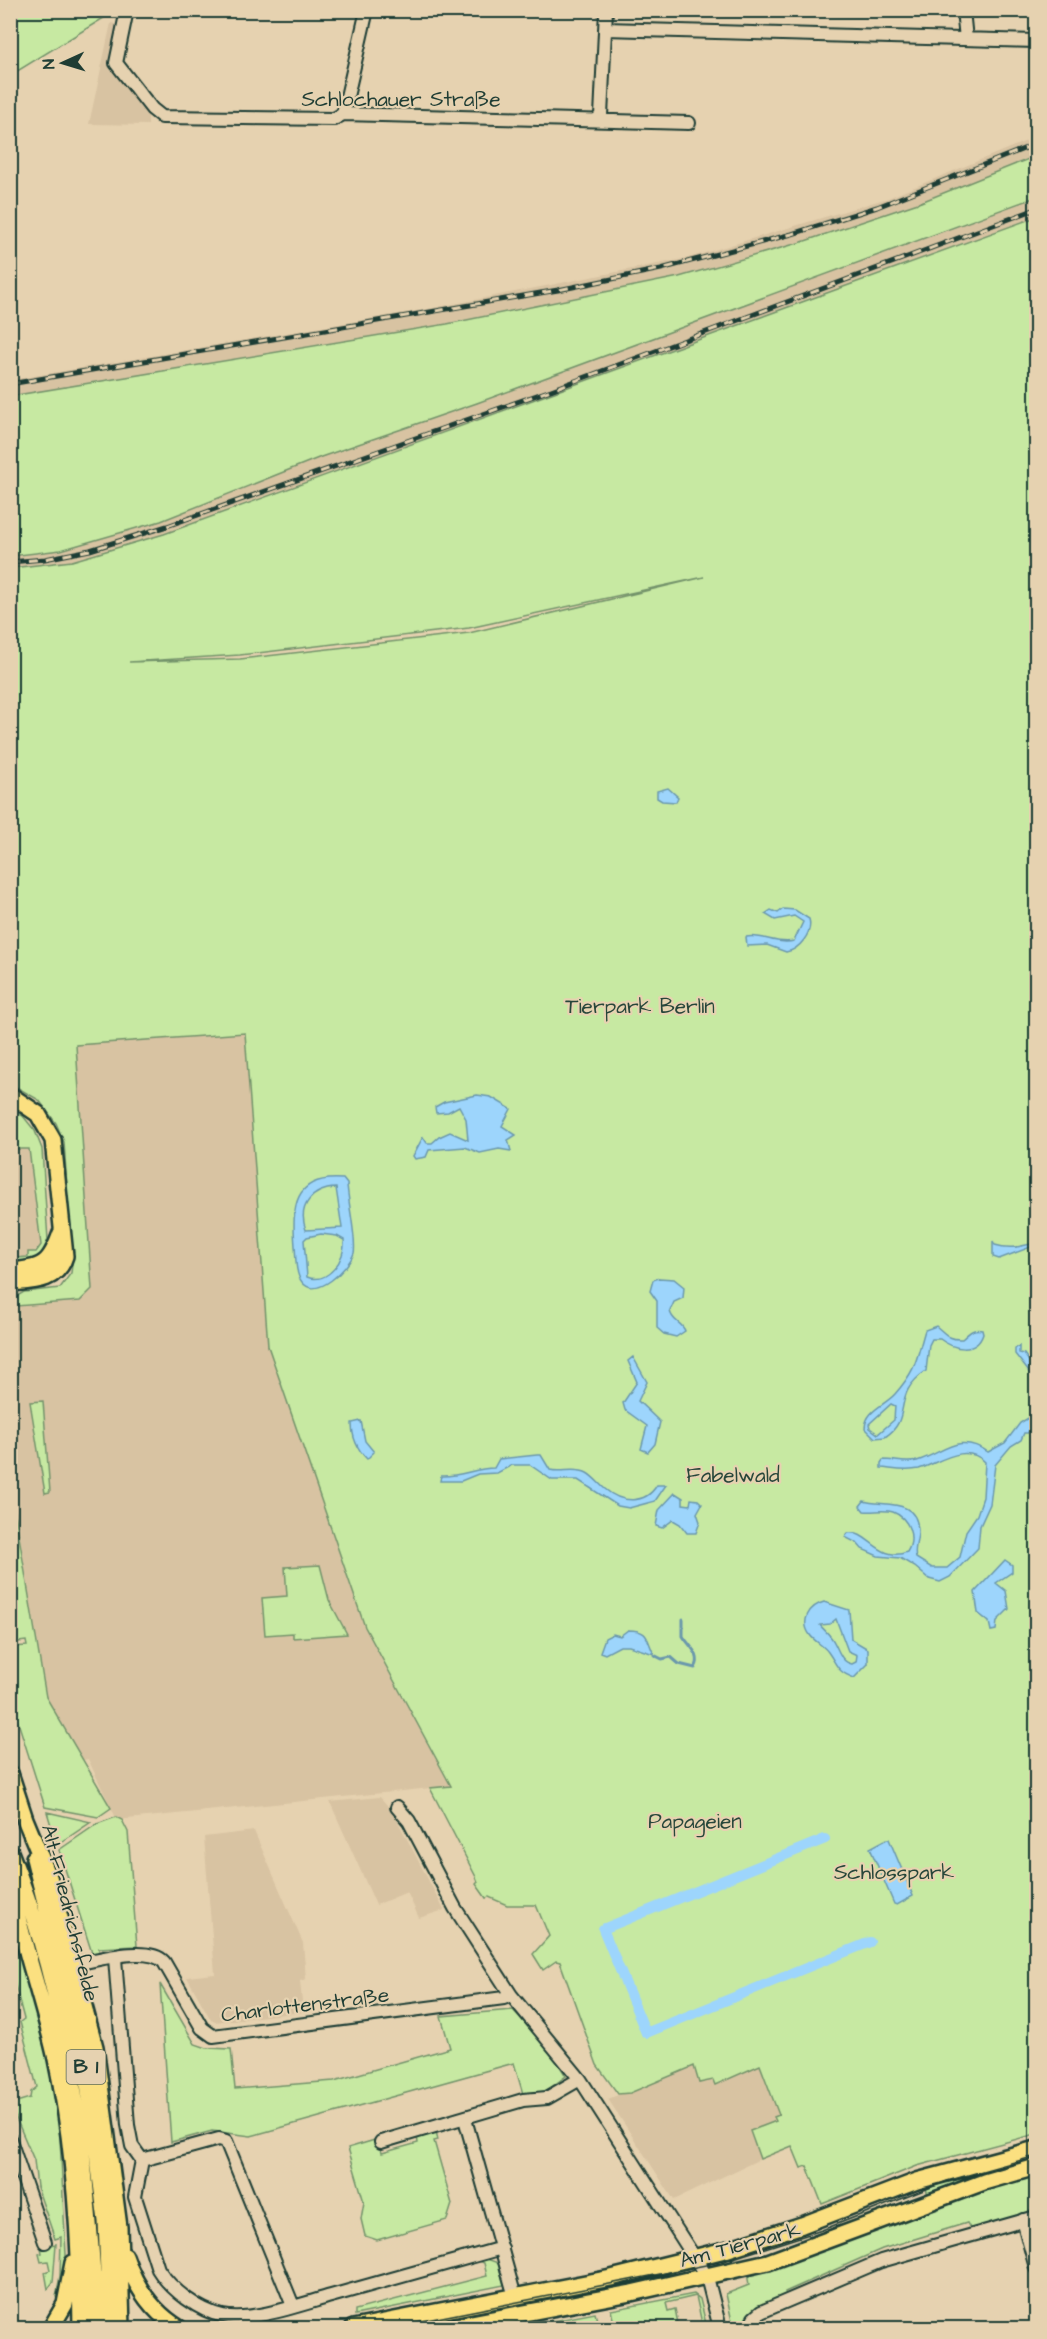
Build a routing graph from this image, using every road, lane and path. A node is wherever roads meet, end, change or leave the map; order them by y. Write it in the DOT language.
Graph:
graph roads {
  1 [pos="127,10"];
  2 [pos="367,10"];
  3 [pos="606,10"];
  4 [pos="963,10"];
  5 [pos="605,29"];
  6 [pos="966,39"];
  7 [pos="1036,41"];
  8 [pos="343,114"];
  9 [pos="597,120"];
  10 [pos="690,123"];
  11 [pos="10,1095"];
  12 [pos="62,1230"];
  13 [pos="10,1271"];
  14 [pos="10,1283"];
  15 [pos="10,1773"];
  16 [pos="397,1807"];
  17 [pos="25,1819"];
  18 [pos="10,1852"];
  19 [pos="10,1882"];
  20 [pos="115,1958"];
  21 [pos="75,1964"];
  22 [pos="511,1995"];
  23 [pos="580,2079"];
  24 [pos="465,2119"];
  25 [pos="11,2142"];
  26 [pos="381,2142"];
  27 [pos="1036,2149"];
  28 [pos="142,2160"];
  29 [pos="1036,2167"];
  30 [pos="1036,2217"];
  31 [pos="1023,2220"];
  32 [pos="120,2241"];
  33 [pos="45,2242"];
  34 [pos="78,2243"];
  35 [pos="502,2248"];
  36 [pos="694,2258"];
  37 [pos="1036,2268"];
  38 [pos="707,2277"];
  39 [pos="515,2297"];
  40 [pos="293,2306"];
  41 [pos="109,2324"];
  42 [pos="720,2327"];
  43 [pos="51,2328"];
  44 [pos="81,2328"];
  45 [pos="178,2328"];
  46 [pos="353,2328"];
  47 [pos="445,2328"];
  48 [pos="750,2328"];
  1 -- 8 [label="street, Schlochauer Straße"];
  2 -- 8 [label="street"];
  3 -- 5 [label="street"];
  4 -- 6 [label="street"];
  5 -- 6 [label="street"];
  5 -- 9 [label="street"];
  6 -- 7 [label="street"];
  8 -- 9 [label="street, Schlochauer Straße"];
  9 -- 10 [label="street, Schlochauer Straße"];
  11 -- 12 [label="main road"];
  12 -- 13 [label="main road"];
  12 -- 14 [label="main road"];
  15 -- 17 [label="main road, B 1"];
  16 -- 22 [label="street"];
  17 -- 21 [label="main road, Alt-Friedrichsfelde"];
  17 -- 41 [label="main road, Alt-Friedrichsfelde / B 1"];
  18 -- 41 [label="main road, Alt-Friedrichsfelde / B 1"];
  19 -- 34 [label="main road"];
  20 -- 21 [label="street, Charlottenstraße"];
  20 -- 22 [label="street, Charlottenstraße"];
  20 -- 28 [label="street, Alt-Friedrichsfelde"];
  21 -- 32 [label="main road, Alt-Friedrichsfelde"];
  22 -- 23 [label="street"];
  23 -- 24 [label="street"];
  23 -- 36 [label="street"];
  24 -- 26 [label="street"];
  24 -- 35 [label="street"];
  25 -- 33 [label="street"];
  27 -- 36 [label="main road, Am Tierpark"];
  28 -- 40 [label="street"];
  28 -- 40 [label="street"];
  29 -- 38 [label="main road, Am Tierpark"];
  30 -- 31 [label="street"];
  31 -- 37 [label="street"];
  31 -- 48 [label="street"];
  32 -- 41 [label="main road, Alt-Friedrichsfelde"];
  32 -- 45 [label="main road"];
  34 -- 43 [label="main road"];
  34 -- 44 [label="main road"];
  35 -- 39 [label="street"];
  35 -- 40 [label="street"];
  36 -- 38 [label="street"];
  36 -- 39 [label="main road, Am Tierpark"];
  38 -- 42 [label="street"];
  38 -- 47 [label="main road, Am Tierpark"];
  39 -- 46 [label="main road, Am Tierpark"];
}
